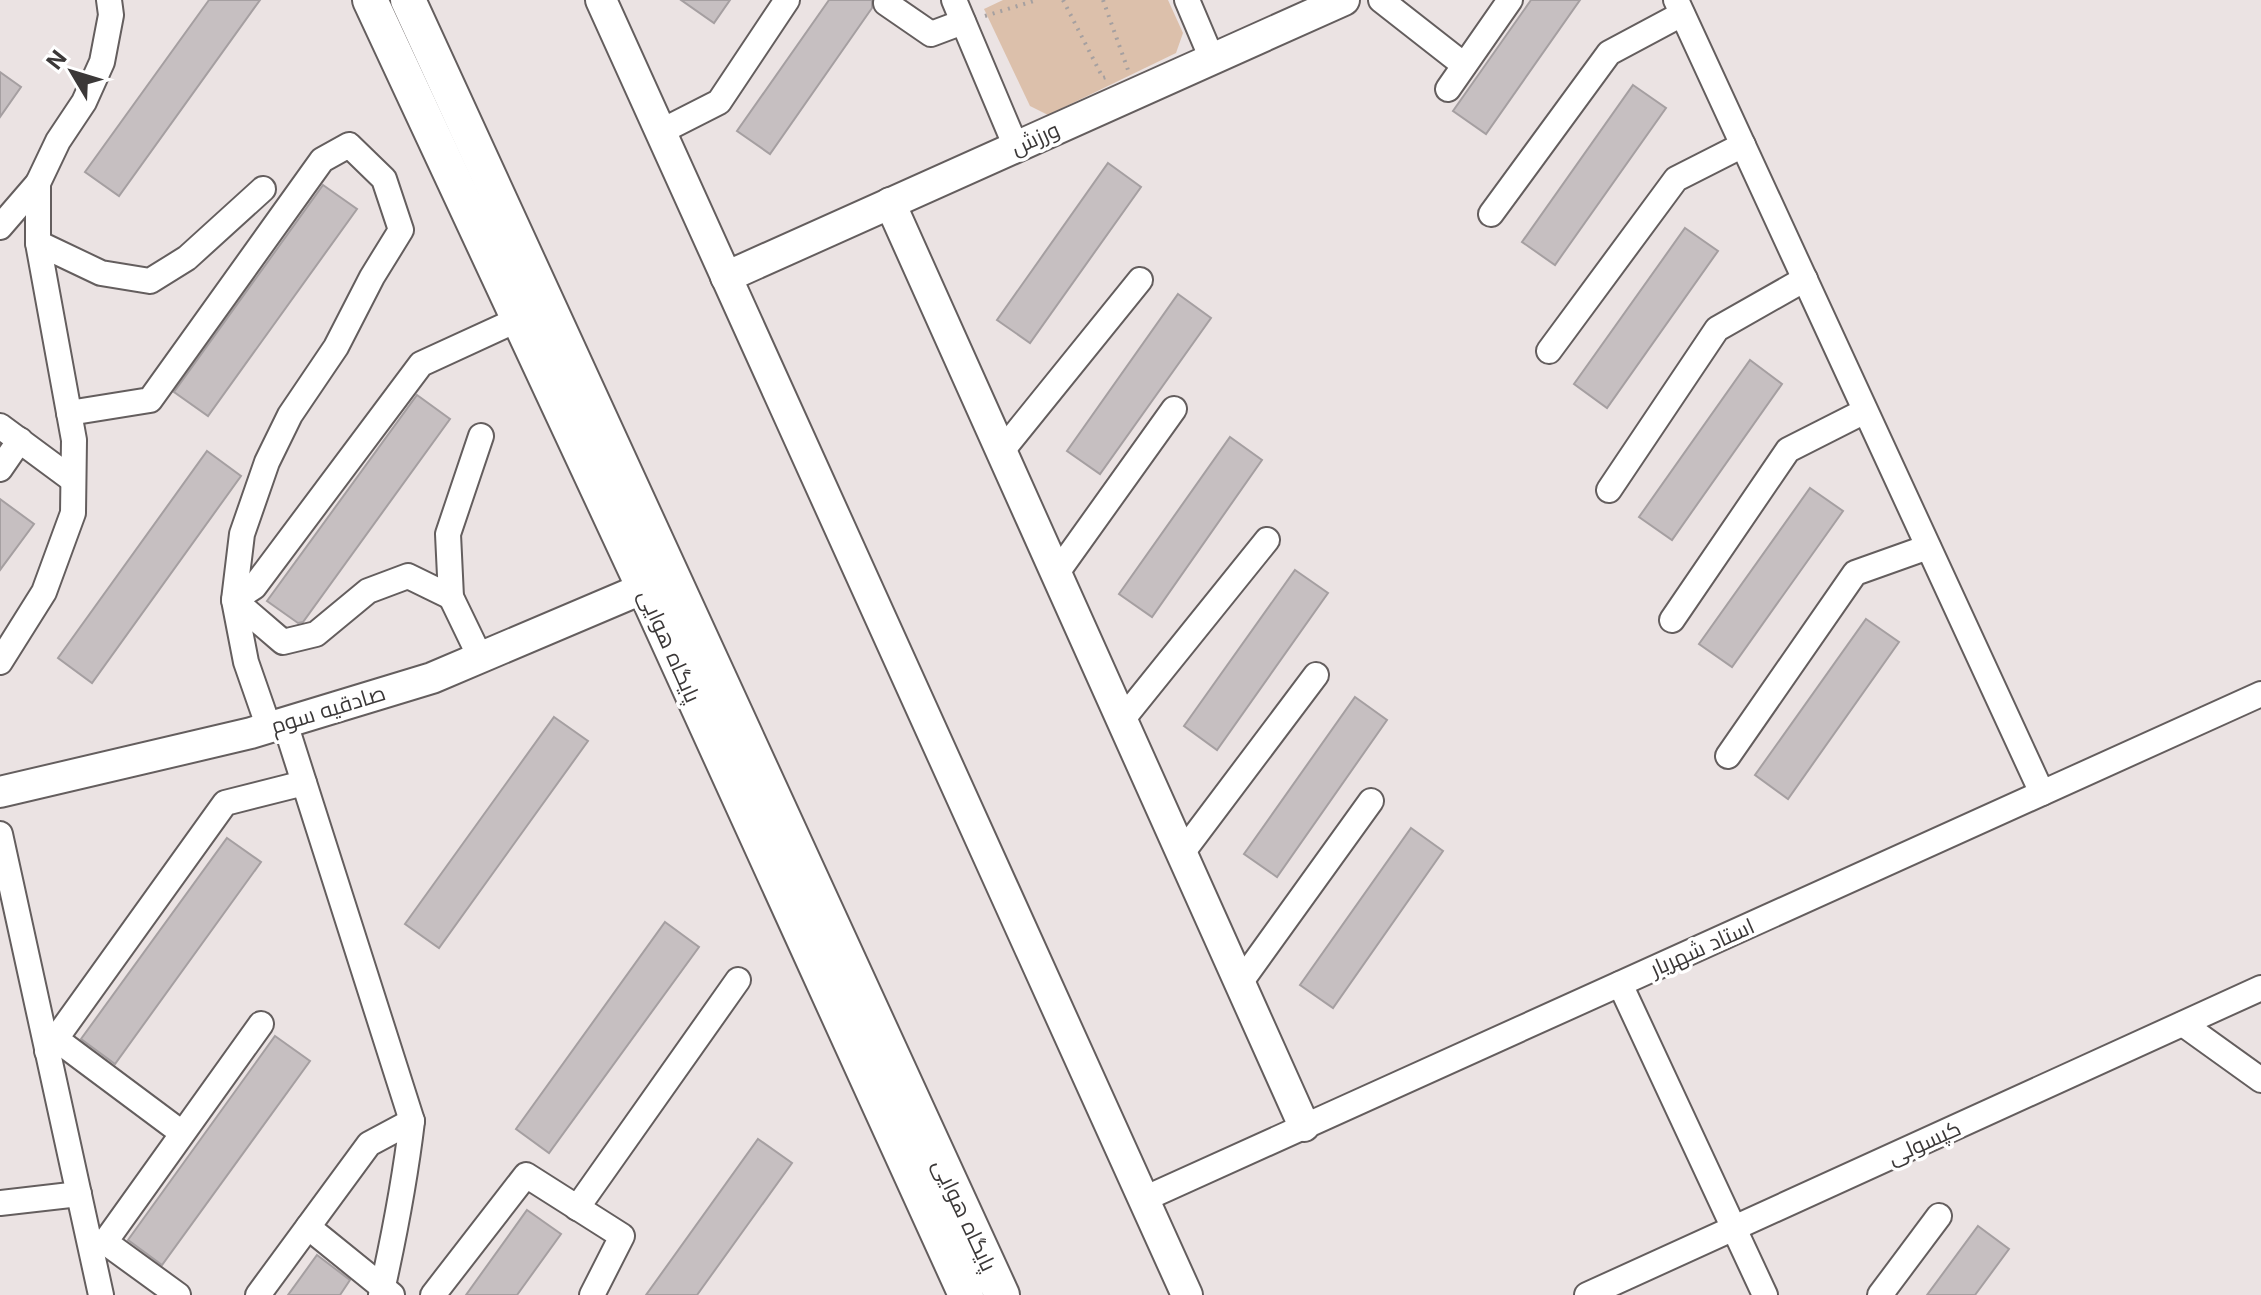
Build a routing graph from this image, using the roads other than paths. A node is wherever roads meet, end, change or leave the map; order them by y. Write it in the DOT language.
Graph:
graph roads {
  1 [pos="109,0"];
  2 [pos="370,0"];
  3 [pos="408,0"];
  4 [pos="601,0"];
  5 [pos="787,0"];
  6 [pos="1187,0"];
  7 [pos="1344,0"];
  8 [pos="1381,0"];
  9 [pos="1510,0"];
  10 [pos="886,3"];
  11 [pos="1679,7"];
  12 [pos="959,11"];
  13 [pos="1212,59"];
  14 [pos="1464,65"];
  15 [pos="1448,89"];
  16 [pos="660,132"];
  17 [pos="1743,145"];
  18 [pos="1016,147"];
  19 [pos="38,183"];
  20 [pos="263,189"];
  21 [pos="890,203"];
  22 [pos="1491,214"];
  23 [pos="0,227"];
  24 [pos="38,243"];
  25 [pos="726,277"];
  26 [pos="1805,279"];
  27 [pos="1140,280"];
  28 [pos="519,319"];
  29 [pos="1549,351"];
  30 [pos="1174,409"];
  31 [pos="1865,411"];
  32 [pos="69,413"];
  33 [pos="0,426"];
  34 [pos="481,436"];
  35 [pos="20,440"];
  36 [pos="1001,452"];
  37 [pos="0,469"];
  38 [pos="73,480"];
  39 [pos="1609,490"];
  40 [pos="1267,540"];
  41 [pos="1928,547"];
  42 [pos="1056,574"];
  43 [pos="658,582"];
  44 [pos="451,597"];
  45 [pos="234,600"];
  46 [pos="1672,620"];
  47 [pos="480,657"];
  48 [pos="0,662"];
  49 [pos="1316,675"];
  50 [pos="2261,694"];
  51 [pos="1122,720"];
  52 [pos="277,725"];
  53 [pos="1728,756"];
  54 [pos="304,783"];
  55 [pos="0,792"];
  56 [pos="2042,793"];
  57 [pos="1371,801"];
  58 [pos="0,834"];
  59 [pos="1182,853"];
  60 [pos="738,980"];
  61 [pos="1240,983"];
  62 [pos="1620,984"];
  63 [pos="2261,988"];
  64 [pos="261,1024"];
  65 [pos="2183,1024"];
  66 [pos="52,1045"];
  67 [pos="2261,1080"];
  68 [pos="412,1121"];
  69 [pos="1304,1126"];
  70 [pos="182,1133"];
  71 [pos="79,1194"];
  72 [pos="1144,1199"];
  73 [pos="0,1203"];
  74 [pos="577,1208"];
  75 [pos="1939,1216"];
  76 [pos="308,1227"];
  77 [pos="1734,1228"];
  78 [pos="385,1292"];
  79 [pos="101,1295"];
  80 [pos="178,1295"];
  81 [pos="258,1295"];
  82 [pos="433,1295"];
  83 [pos="592,1295"];
  84 [pos="966,1295"];
  85 [pos="1002,1295"];
  86 [pos="1187,1295"];
  87 [pos="1587,1295"];
  88 [pos="1765,1295"];
  89 [pos="1880,1295"];
  1 -- 19 [label="street"];
  2 -- 28 [label="main road, پایگاه هوایی"];
  3 -- 43 [label="main road, پایگاه هوایی"];
  4 -- 16 [label="street"];
  5 -- 16 [label="street"];
  6 -- 13 [label="street"];
  7 -- 13 [label="street, ورزش"];
  8 -- 14 [label="street"];
  9 -- 14 [label="street"];
  10 -- 12 [label="street"];
  11 -- 17 [label="street"];
  11 -- 22 [label="street"];
  12 -- 18 [label="street"];
  13 -- 18 [label="street, ورزش"];
  14 -- 15 [label="street"];
  16 -- 25 [label="street"];
  17 -- 26 [label="street"];
  17 -- 29 [label="street"];
  18 -- 21 [label="street, ورزش"];
  19 -- 23 [label="street"];
  19 -- 24 [label="street"];
  20 -- 24 [label="street"];
  21 -- 25 [label="street, ورزش"];
  21 -- 36 [label="street"];
  24 -- 32 [label="street"];
  25 -- 72 [label="street"];
  26 -- 31 [label="street"];
  26 -- 39 [label="street"];
  27 -- 36 [label="street"];
  28 -- 43 [label="main road, پایگاه هوایی"];
  28 -- 45 [label="street"];
  30 -- 42 [label="street"];
  31 -- 41 [label="street"];
  31 -- 46 [label="street"];
  32 -- 38 [label="street"];
  32 -- 45 [label="street"];
  33 -- 35 [label="street"];
  34 -- 44 [label="street"];
  35 -- 37 [label="street"];
  35 -- 38 [label="street"];
  36 -- 42 [label="street"];
  38 -- 48 [label="street"];
  40 -- 51 [label="street"];
  41 -- 53 [label="street"];
  41 -- 56 [label="street"];
  42 -- 51 [label="street"];
  43 -- 47 [label="street, صادقیه سوم"];
  43 -- 84 [label="main road, پایگاه هوایی"];
  43 -- 85 [label="main road, پایگاه هوایی"];
  44 -- 45 [label="street"];
  44 -- 47 [label="street"];
  45 -- 52 [label="street"];
  47 -- 52 [label="street, صادقیه سوم"];
  49 -- 59 [label="street"];
  50 -- 56 [label="street, استاد شهریار"];
  51 -- 59 [label="street"];
  52 -- 54 [label="street"];
  52 -- 55 [label="street, صادقیه سوم"];
  54 -- 66 [label="street"];
  54 -- 68 [label="street"];
  56 -- 62 [label="street, استاد شهریار"];
  57 -- 61 [label="street"];
  58 -- 66 [label="street"];
  59 -- 61 [label="street"];
  60 -- 74 [label="street"];
  61 -- 69 [label="street"];
  62 -- 69 [label="street, استاد شهریار"];
  62 -- 77 [label="street"];
  63 -- 65 [label="street, کپسولی"];
  64 -- 70 [label="street"];
  65 -- 67 [label="street"];
  65 -- 77 [label="street, کپسولی"];
  66 -- 70 [label="street"];
  66 -- 71 [label="street"];
  68 -- 76 [label="street"];
  68 -- 78 [label="street"];
  69 -- 72 [label="street, استاد شهریار"];
  70 -- 80 [label="street"];
  71 -- 73 [label="street"];
  71 -- 79 [label="street"];
  72 -- 86 [label="street"];
  74 -- 82 [label="street"];
  74 -- 83 [label="street"];
  75 -- 89 [label="street"];
  76 -- 78 [label="street"];
  76 -- 81 [label="street"];
  77 -- 87 [label="street, کپسولی"];
  77 -- 88 [label="street"];
}
